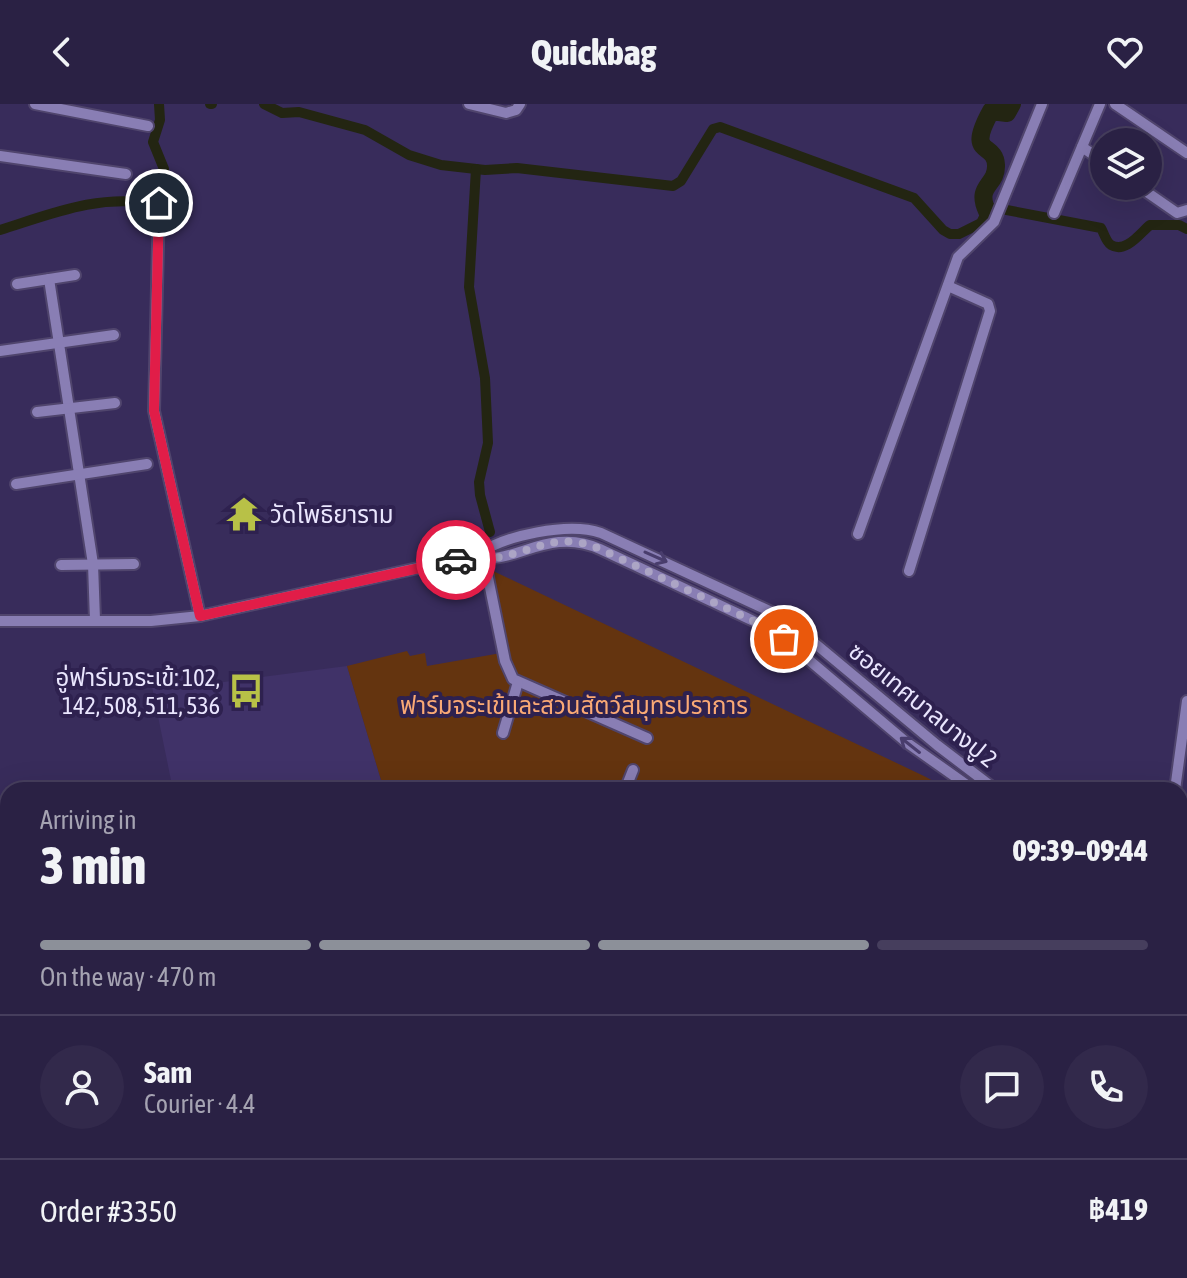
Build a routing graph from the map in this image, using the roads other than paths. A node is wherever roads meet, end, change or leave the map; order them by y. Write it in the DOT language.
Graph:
graph roads {
  1 [pos="35,104"];
  2 [pos="469,104"];
  3 [pos="520,104"];
  4 [pos="1042,104"];
  5 [pos="1100,104"];
  6 [pos="1115,104"];
  7 [pos="148,126"];
  8 [pos="1082,147"];
  9 [pos="1090,152"];
  10 [pos="1187,153"];
  11 [pos="0,156"];
  12 [pos="126,174"];
  13 [pos="1158,200"];
  14 [pos="159,203"];
  15 [pos="1187,210"];
  16 [pos="1054,213"];
  17 [pos="75,275"];
  18 [pos="49,279"];
  19 [pos="17,284"];
  20 [pos="948,286"];
  21 [pos="114,335"];
  22 [pos="59,342"];
  23 [pos="0,351"];
  24 [pos="115,403"];
  25 [pos="68,409"];
  26 [pos="37,412"];
  27 [pos="147,464"];
  28 [pos="77,474"];
  29 [pos="16,484"];
  30 [pos="858,534"];
  31 [pos="481,557"];
  32 [pos="93,564"];
  33 [pos="134,564"];
  34 [pos="61,565"];
  35 [pos="909,571"];
  36 [pos="200,616"];
  37 [pos="95,620"];
  38 [pos="0,621"];
  39 [pos="518,682"];
  40 [pos="1187,701"];
  41 [pos="1186,708"];
  42 [pos="503,733"];
  43 [pos="647,738"];
  44 [pos="633,770"];
  45 [pos="1182,772"];
  46 [pos="628,782"];
  47 [pos="963,782"];
  48 [pos="986,782"];
  1 -- 7 [label="street"];
  2 -- 3 [label="street"];
  4 -- 20 [label="street"];
  5 -- 8 [label="street"];
  6 -- 10 [label="street"];
  8 -- 9 [label="street"];
  8 -- 16 [label="street"];
  11 -- 12 [label="street"];
  13 -- 15 [label="street"];
  14 -- 36 [label="street"];
  17 -- 18 [label="street"];
  18 -- 19 [label="street"];
  18 -- 22 [label="street"];
  20 -- 30 [label="street"];
  20 -- 35 [label="street"];
  21 -- 22 [label="street"];
  22 -- 23 [label="street"];
  22 -- 25 [label="street"];
  24 -- 25 [label="street"];
  25 -- 26 [label="street"];
  25 -- 28 [label="street"];
  27 -- 28 [label="street"];
  28 -- 29 [label="street"];
  28 -- 32 [label="street"];
  31 -- 36 [label="street, ซอยเทศบาลบางปู 2"];
  31 -- 39 [label="street"];
  47 -- 31 [label="street, ซอยเทศบาลบางปู 2, one-way"];
  31 -- 48 [label="street, ซอยเทศบาลบางปู 2, one-way"];
  32 -- 33 [label="street"];
  32 -- 34 [label="street"];
  32 -- 37 [label="street"];
  36 -- 37 [label="street, ซอยเทศบาลบางปู 2"];
  37 -- 38 [label="street, ซอยเทศบาลบางปู 2"];
  39 -- 42 [label="street"];
  39 -- 43 [label="street"];
  40 -- 41 [label="street"];
  41 -- 45 [label="street"];
  44 -- 46 [label="street"];
}
